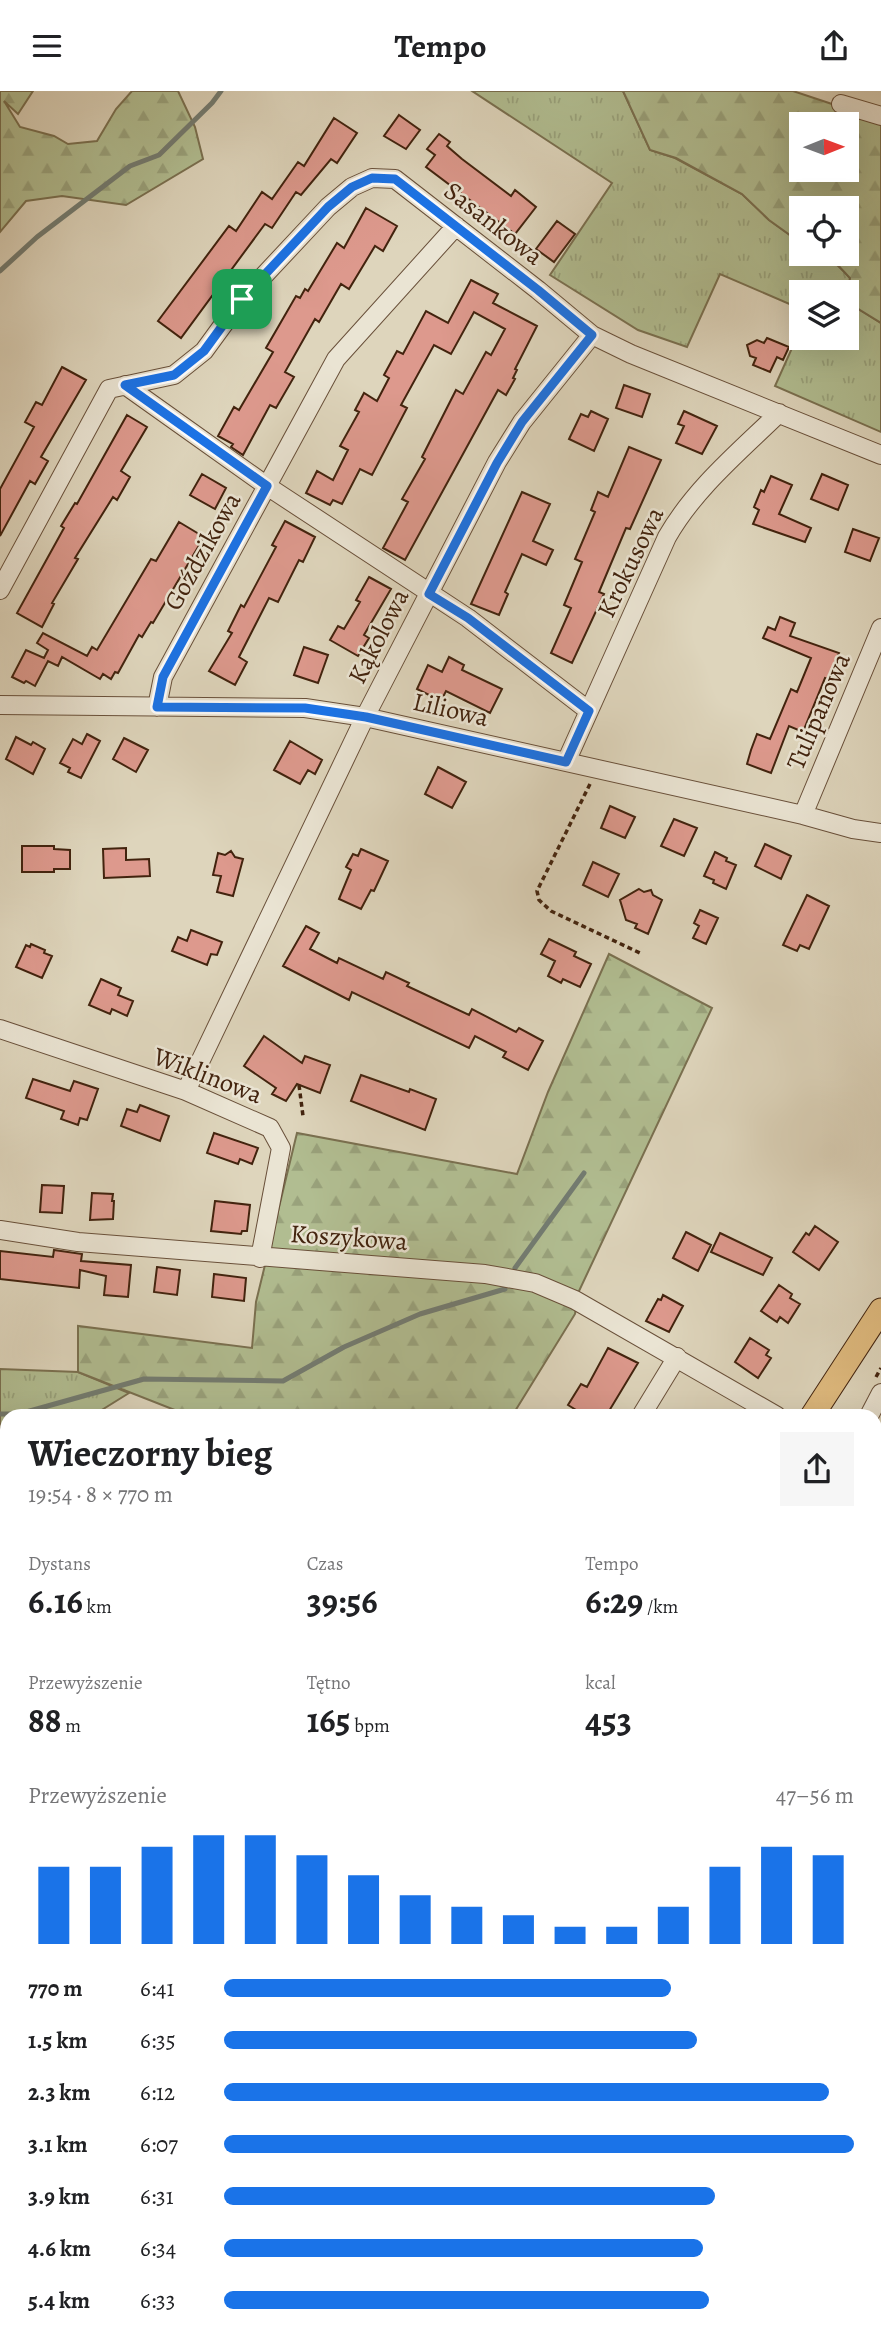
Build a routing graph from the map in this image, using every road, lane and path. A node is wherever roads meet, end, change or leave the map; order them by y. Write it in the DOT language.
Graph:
graph roads {
  1 [pos="841,104"];
  2 [pos="881,116"];
  3 [pos="456,226"];
  4 [pos="592,335"];
  5 [pos="125,385"];
  6 [pos="779,413"];
  7 [pos="881,455"];
  8 [pos="267,486"];
  9 [pos="0,590"];
  10 [pos="429,594"];
  11 [pos="881,628"];
  12 [pos="0,705"];
  13 [pos="157,707"];
  14 [pos="589,711"];
  15 [pos="366,717"];
  16 [pos="566,762"];
  17 [pos="597,770"];
  18 [pos="803,815"];
  19 [pos="881,833"];
  20 [pos="642,954"];
  21 [pos="0,1029"];
  22 [pos="299,1085"];
  23 [pos="186,1091"];
  24 [pos="303,1116"];
  25 [pos="0,1230"];
  26 [pos="260,1258"];
  27 [pos="881,1310"];
  28 [pos="677,1357"];
  29 [pos="881,1393"];
  30 [pos="645,1409"];
  31 [pos="765,1409"];
  32 [pos="817,1409"];
  33 [pos="873,1409"];
  1 -- 2 [label="street"];
  3 -- 4 [label="street, Sasankowa"];
  3 -- 5 [label="street, Sasankowa"];
  3 -- 8 [label="street, Goździkowa"];
  4 -- 6 [label="street, Sasankowa"];
  4 -- 10 [label="street, Kąkolowa"];
  5 -- 8 [label="street"];
  5 -- 9 [label="street"];
  6 -- 7 [label="street, Sasankowa"];
  6 -- 14 [label="street, Krokusowa"];
  8 -- 10 [label="street"];
  8 -- 13 [label="street, Goździkowa"];
  10 -- 14 [label="street"];
  10 -- 15 [label="street, Kąkolowa"];
  11 -- 18 [label="street, Tulipanowa"];
  12 -- 13 [label="street, Liliowa"];
  13 -- 15 [label="street, Liliowa"];
  14 -- 16 [label="street, Krokusowa"];
  15 -- 16 [label="street, Liliowa"];
  15 -- 23 [label="street, Kąkolowa"];
  16 -- 17 [label="street, Liliowa"];
  17 -- 18 [label="street, Liliowa"];
  17 -- 20 [label="path"];
  18 -- 19 [label="street, Liliowa"];
  21 -- 23 [label="street, Wiklinowa"];
  22 -- 24 [label="path"];
  23 -- 26 [label="street, Wiklinowa"];
  25 -- 26 [label="street, Koszykowa"];
  26 -- 28 [label="street, Koszykowa"];
  27 -- 32 [label="main road"];
  28 -- 30 [label="street"];
  28 -- 31 [label="street, Koszykowa"];
  29 -- 33 [label="street"];
}
